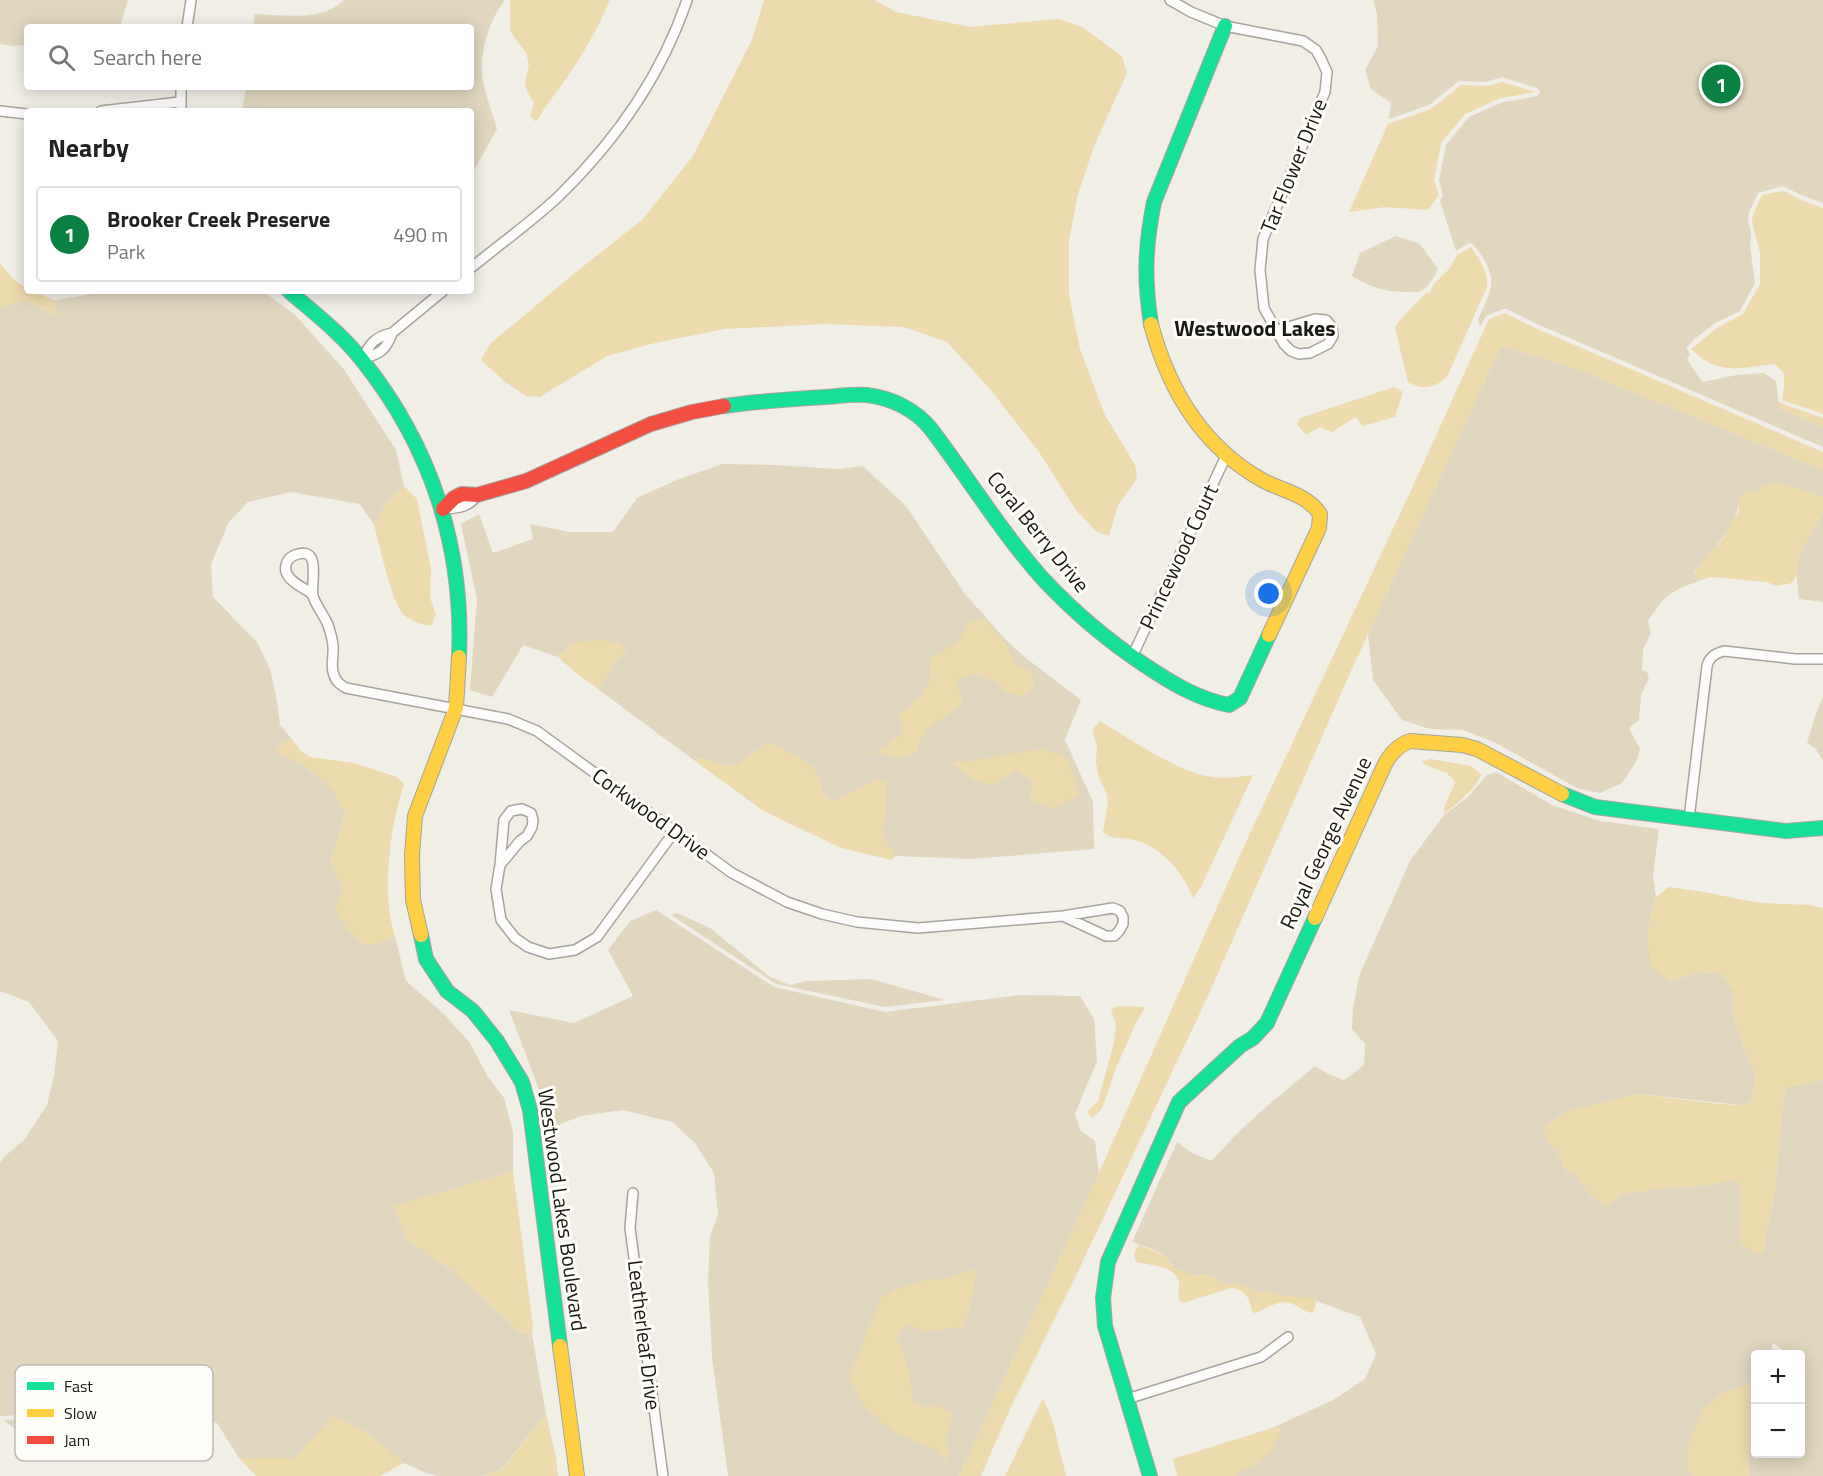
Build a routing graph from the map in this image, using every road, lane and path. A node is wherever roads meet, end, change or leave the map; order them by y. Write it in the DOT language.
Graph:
graph roads {
  1 [pos="191,0"];
  2 [pos="687,0"];
  3 [pos="1170,0"];
  4 [pos="187,24"];
  5 [pos="1225,26"];
  6 [pos="180,90"];
  7 [pos="180,106"];
  8 [pos="149,108"];
  9 [pos="0,111"];
  10 [pos="24,114"];
  11 [pos="474,266"];
  12 [pos="293,294"];
  13 [pos="439,294"];
  14 [pos="1275,331"];
  15 [pos="362,359"];
  16 [pos="1226,456"];
  17 [pos="443,509"];
  18 [pos="312,594"];
  19 [pos="1132,657"];
  20 [pos="1823,659"];
  21 [pos="456,708"];
  22 [pos="1689,819"];
  23 [pos="1823,828"];
  24 [pos="674,832"];
  25 [pos="500,865"];
  26 [pos="1063,916"];
  27 [pos="633,1193"];
  28 [pos="1288,1337"];
  29 [pos="1127,1399"];
  30 [pos="577,1476"];
  31 [pos="663,1476"];
  32 [pos="1150,1476"];
  1 -- 4 [label="street"];
  2 -- 11 [label="street"];
  3 -- 5 [label="street, Tar Flower Drive"];
  5 -- 14 [label="street, Tar Flower Drive"];
  5 -- 16 [label="street, Coral Berry Drive"];
  6 -- 7 [label="street"];
  7 -- 8 [label="street"];
  9 -- 10 [label="street"];
  12 -- 15 [label="street, Westwood Lakes Boulevard"];
  13 -- 15 [label="street"];
  14 -- 14 [label="street, Tar Flower Drive"];
  15 -- 17 [label="street, Westwood Lakes Boulevard"];
  16 -- 19 [label="street, Princewood Court"];
  16 -- 19 [label="street, Coral Berry Drive"];
  17 -- 19 [label="street, Coral Berry Drive"];
  17 -- 21 [label="street, Westwood Lakes Boulevard"];
  18 -- 21 [label="street, Corkwood Drive"];
  20 -- 22 [label="street"];
  21 -- 24 [label="street, Corkwood Drive"];
  21 -- 30 [label="street, Westwood Lakes Boulevard"];
  22 -- 23 [label="street, Royal George Avenue"];
  22 -- 29 [label="street, Royal George Avenue"];
  24 -- 25 [label="street"];
  24 -- 26 [label="street, Corkwood Drive"];
  25 -- 25 [label="street"];
  26 -- 26 [label="street, Corkwood Drive"];
  27 -- 31 [label="street, Leatherleaf Drive"];
  28 -- 29 [label="street"];
  29 -- 32 [label="street, Royal George Avenue"];
}
